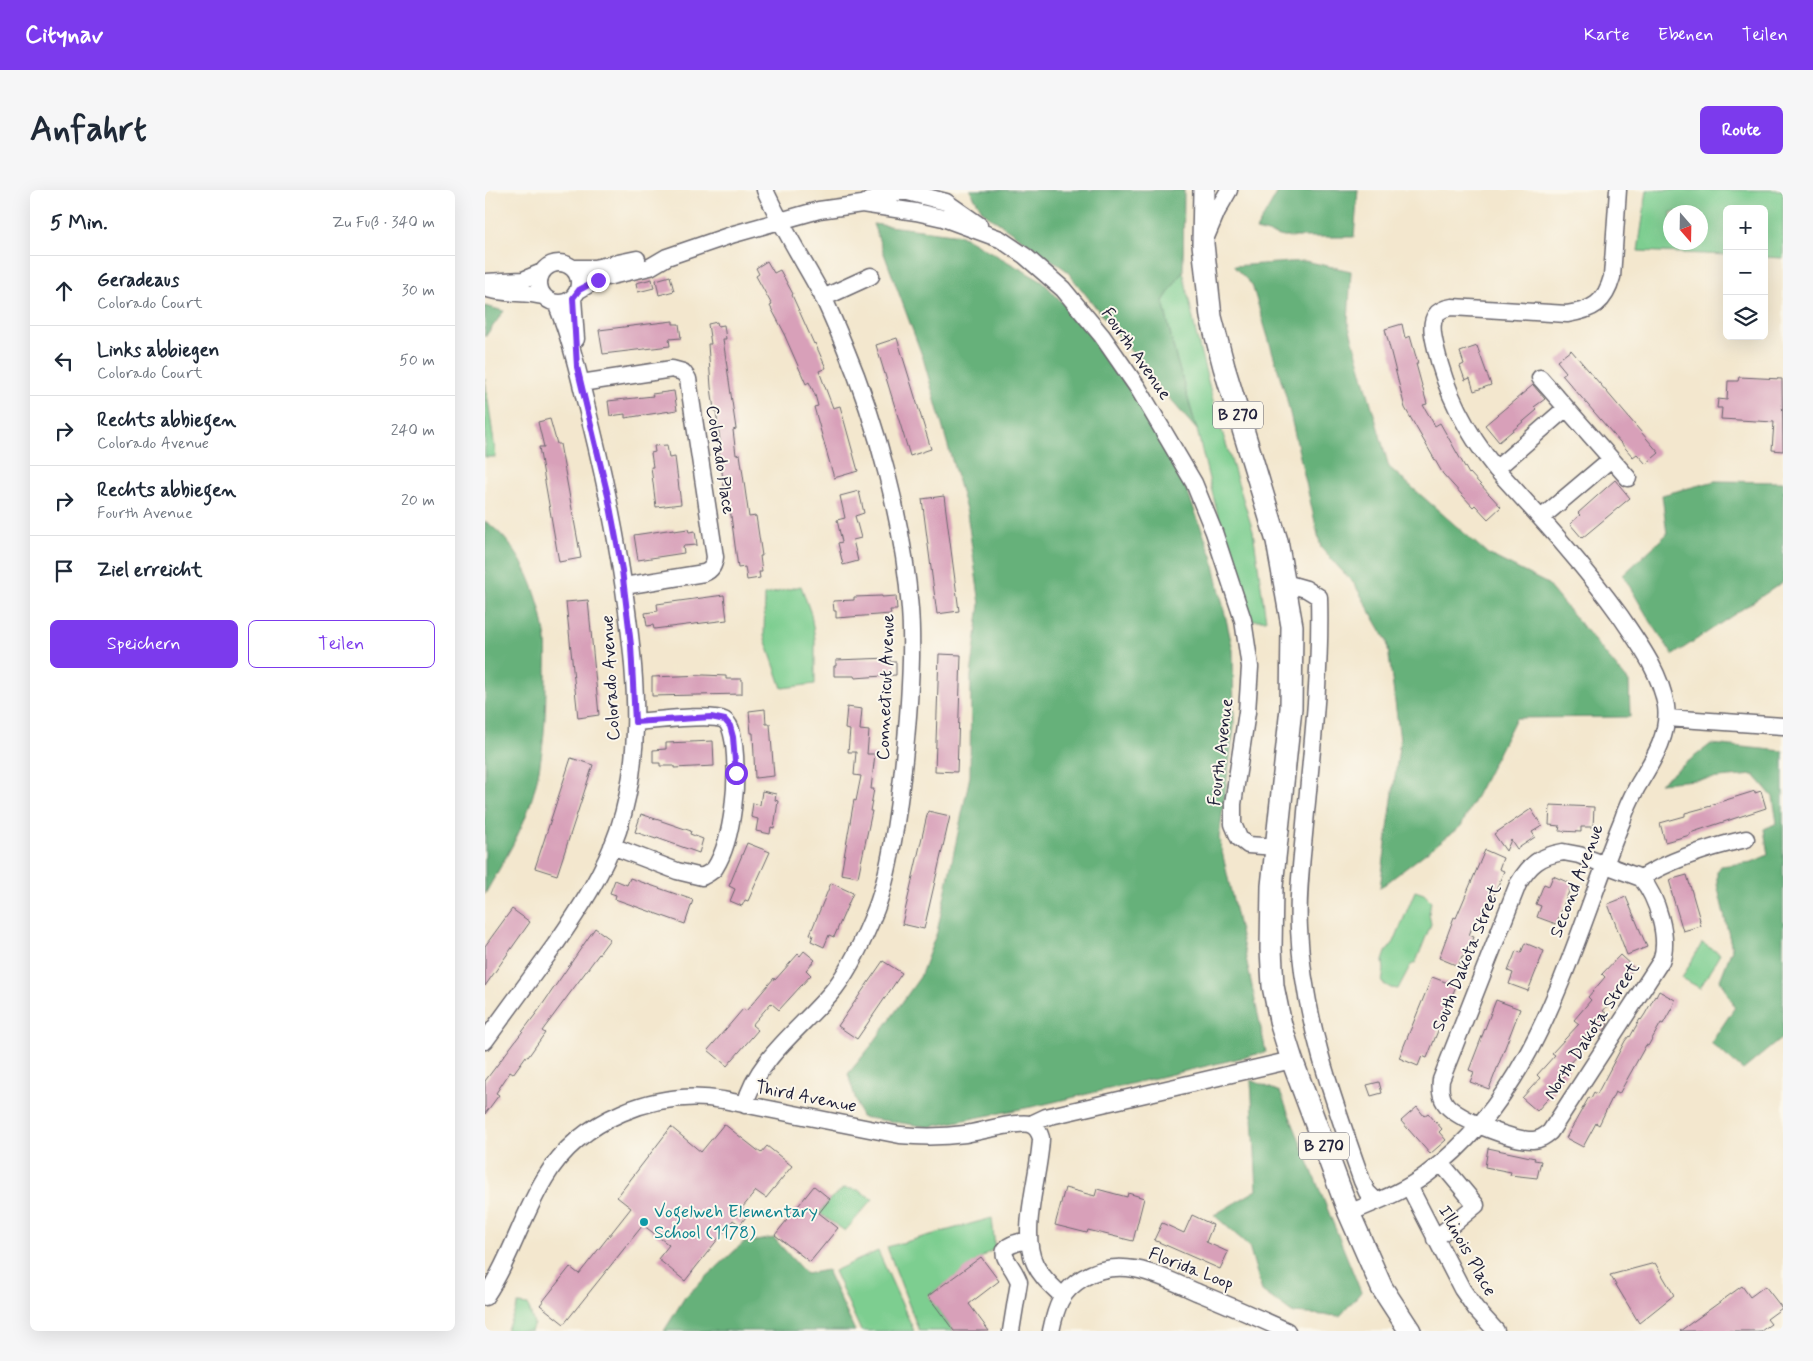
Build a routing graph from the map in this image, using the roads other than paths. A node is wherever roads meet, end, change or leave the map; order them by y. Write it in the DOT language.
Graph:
graph roads {
  1 [pos="765,190"];
  2 [pos="1204,190"];
  3 [pos="1229,190"];
  4 [pos="1618,190"];
  5 [pos="779,220"];
  6 [pos="1203,244"];
  7 [pos="667,257"];
  8 [pos="574,268"];
  9 [pos="542,272"];
  10 [pos="871,276"];
  11 [pos="485,282"];
  12 [pos="485,288"];
  13 [pos="576,294"];
  14 [pos="823,298"];
  15 [pos="549,299"];
  16 [pos="577,367"];
  17 [pos="1540,378"];
  18 [pos="581,383"];
  19 [pos="1565,408"];
  20 [pos="1611,459"];
  21 [pos="1496,469"];
  22 [pos="1628,478"];
  23 [pos="1541,518"];
  24 [pos="1285,583"];
  25 [pos="624,586"];
  26 [pos="1667,718"];
  27 [pos="635,722"];
  28 [pos="1783,726"];
  29 [pos="1746,839"];
  30 [pos="612,846"];
  31 [pos="1253,846"];
  32 [pos="1277,847"];
  33 [pos="1604,864"];
  34 [pos="1641,878"];
  35 [pos="1272,886"];
  36 [pos="485,1041"];
  37 [pos="1292,1060"];
  38 [pos="745,1105"];
  39 [pos="1031,1124"];
  40 [pos="1479,1125"];
  41 [pos="1441,1163"];
  42 [pos="1409,1186"];
  43 [pos="1377,1201"];
  44 [pos="1349,1213"];
  45 [pos="1435,1239"];
  46 [pos="1029,1240"];
  47 [pos="1062,1296"];
  48 [pos="485,1297"];
  49 [pos="1011,1331"];
  50 [pos="1051,1331"];
  51 [pos="1287,1331"];
  52 [pos="1410,1331"];
  53 [pos="1496,1331"];
  1 -- 5 [label="street, Connecticut Avenue"];
  2 -- 6 [label="main road, B 270"];
  3 -- 6 [label="street"];
  4 -- 21 [label="street, Second Avenue"];
  5 -- 7 [label="street"];
  5 -- 14 [label="street, Connecticut Avenue"];
  5 -- 31 [label="street, Fourth Avenue"];
  6 -- 24 [label="main road, B 270"];
  7 -- 8 [label="street"];
  7 -- 13 [label="street"];
  8 -- 9 [label="street"];
  8 -- 13 [label="street"];
  9 -- 11 [label="street"];
  9 -- 15 [label="street"];
  10 -- 14 [label="street"];
  12 -- 15 [label="street"];
  13 -- 15 [label="street"];
  13 -- 16 [label="street, Colorado Avenue"];
  14 -- 38 [label="street, Connecticut Avenue"];
  15 -- 16 [label="street, Colorado Avenue"];
  16 -- 18 [label="street, Colorado Avenue"];
  17 -- 19 [label="street"];
  18 -- 25 [label="street, Colorado Avenue"];
  18 -- 25 [label="street, Colorado Place"];
  19 -- 20 [label="street"];
  19 -- 21 [label="street"];
  20 -- 22 [label="street"];
  20 -- 23 [label="street"];
  21 -- 23 [label="street, Second Avenue"];
  23 -- 26 [label="street, Second Avenue"];
  24 -- 32 [label="main road, B 270"];
  24 -- 43 [label="street"];
  25 -- 27 [label="street, Colorado Avenue"];
  26 -- 28 [label="street"];
  26 -- 33 [label="street, Second Avenue"];
  27 -- 30 [label="street, Colorado Avenue"];
  27 -- 30 [label="street"];
  29 -- 34 [label="street"];
  30 -- 36 [label="street, Colorado Avenue"];
  31 -- 32 [label="street"];
  31 -- 35 [label="street, Fourth Avenue"];
  32 -- 35 [label="main road, B 270"];
  33 -- 34 [label="street"];
  33 -- 40 [label="street, Second Avenue"];
  33 -- 40 [label="street, South Dakota Street"];
  34 -- 40 [label="street, North Dakota Street"];
  35 -- 37 [label="main road, B 270"];
  37 -- 39 [label="street, Third Avenue"];
  37 -- 44 [label="main road, B 270"];
  38 -- 39 [label="street, Third Avenue"];
  38 -- 48 [label="street, Third Avenue"];
  39 -- 46 [label="street"];
  40 -- 41 [label="street, Second Avenue"];
  41 -- 42 [label="street, Second Avenue"];
  41 -- 45 [label="street"];
  42 -- 43 [label="street, Second Avenue"];
  42 -- 45 [label="street, Illinois Place"];
  43 -- 44 [label="street, Second Avenue"];
  44 -- 52 [label="main road, B 270"];
  45 -- 53 [label="street, Illinois Place"];
  46 -- 47 [label="street"];
  46 -- 49 [label="street"];
  47 -- 50 [label="street, Florida Loop"];
  47 -- 51 [label="street, Florida Loop"];
}
